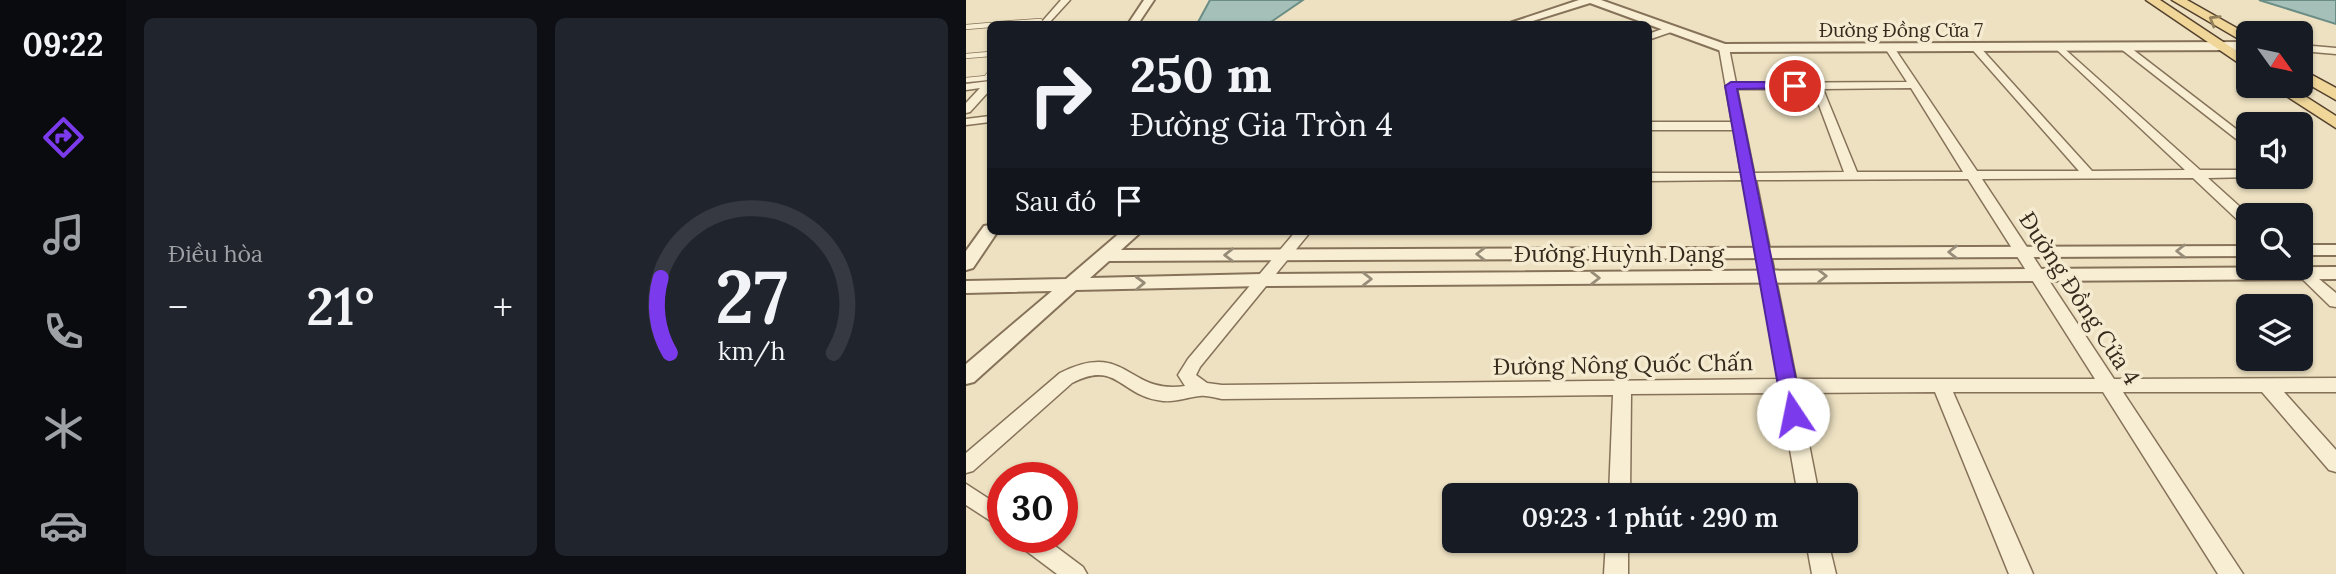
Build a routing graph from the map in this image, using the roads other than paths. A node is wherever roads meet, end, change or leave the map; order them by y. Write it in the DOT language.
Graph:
graph roads {
  1 [pos="1066,0"];
  2 [pos="1149,0"];
  3 [pos="1591,0"];
  4 [pos="2152,0"];
  5 [pos="2178,0"];
  6 [pos="1043,21"];
  7 [pos="1135,21"];
  8 [pos="1523,21"];
  9 [pos="1649,21"];
  10 [pos="1652,22"];
  11 [pos="987,25"];
  12 [pos="966,27"];
  13 [pos="1671,29"];
  14 [pos="1652,36"];
  15 [pos="2236,36"];
  16 [pos="2236,45"];
  17 [pos="1975,47"];
  18 [pos="2059,47"];
  19 [pos="2124,47"];
  20 [pos="2220,47"];
  21 [pos="1724,48"];
  22 [pos="1890,48"];
  23 [pos="2314,49"];
  24 [pos="2336,51"];
  25 [pos="987,54"];
  26 [pos="966,56"];
  27 [pos="2236,57"];
  28 [pos="987,77"];
  29 [pos="966,80"];
  30 [pos="2314,81"];
  31 [pos="987,84"];
  32 [pos="1915,85"];
  33 [pos="1731,86"];
  34 [pos="1817,86"];
  35 [pos="966,87"];
  36 [pos="987,87"];
  37 [pos="2336,95"];
  38 [pos="2297,98"];
  39 [pos="966,110"];
  40 [pos="987,119"];
  41 [pos="966,122"];
  42 [pos="2336,123"];
  43 [pos="1652,126"];
  44 [pos="1738,126"];
  45 [pos="2236,135"];
  46 [pos="2196,174"];
  47 [pos="2236,174"];
  48 [pos="2089,175"];
  49 [pos="1852,176"];
  50 [pos="1973,176"];
  51 [pos="1652,177"];
  52 [pos="1748,177"];
  53 [pos="2236,211"];
  54 [pos="987,234"];
  55 [pos="1128,235"];
  56 [pos="1301,235"];
  57 [pos="2313,250"];
  58 [pos="2336,250"];
  59 [pos="2022,251"];
  60 [pos="2236,251"];
  61 [pos="1762,253"];
  62 [pos="1284,254"];
  63 [pos="1104,256"];
  64 [pos="966,264"];
  65 [pos="2236,271"];
  66 [pos="2313,271"];
  67 [pos="2336,273"];
  68 [pos="2037,275"];
  69 [pos="1767,276"];
  70 [pos="1262,280"];
  71 [pos="2313,280"];
  72 [pos="1071,285"];
  73 [pos="966,287"];
  74 [pos="2336,302"];
  75 [pos="966,376"];
  76 [pos="2336,385"];
  77 [pos="1788,386"];
  78 [pos="2267,386"];
  79 [pos="1942,387"];
  80 [pos="2109,387"];
  81 [pos="1202,389"];
  82 [pos="1622,389"];
  83 [pos="2336,464"];
  84 [pos="966,465"];
  85 [pos="1619,483"];
  86 [pos="1807,483"];
  87 [pos="966,493"];
  88 [pos="987,508"];
  89 [pos="1047,553"];
  90 [pos="1617,553"];
  91 [pos="1820,553"];
  92 [pos="1075,574"];
  93 [pos="1616,574"];
  94 [pos="1824,574"];
  95 [pos="2021,574"];
  96 [pos="2231,574"];
  1 -- 6 [label="street"];
  2 -- 7 [label="street"];
  3 -- 8 [label="street"];
  3 -- 9 [label="street, Đường Đồng Cửa 7"];
  4 -- 20 [label="main road"];
  15 -- 5 [label="main road, one-way"];
  10 -- 13 [label="street, Đường Đồng Cửa 7"];
  11 -- 12 [label="lane"];
  13 -- 14 [label="street"];
  13 -- 21 [label="street, Đường Đồng Cửa 7"];
  16 -- 20 [label="street, Đường Đồng Cửa 7"];
  17 -- 18 [label="street, Đường Đồng Cửa 7"];
  17 -- 22 [label="street, Đường Đồng Cửa 7"];
  17 -- 48 [label="street"];
  18 -- 19 [label="street, Đường Đồng Cửa 7"];
  18 -- 46 [label="street"];
  19 -- 20 [label="street, Đường Đồng Cửa 7"];
  19 -- 45 [label="street"];
  20 -- 27 [label="main road"];
  21 -- 22 [label="street, Đường Đồng Cửa 7"];
  21 -- 33 [label="street"];
  22 -- 32 [label="street, Đường Đồng Cửa 4"];
  23 -- 24 [label="street"];
  25 -- 26 [label="lane"];
  28 -- 29 [label="lane"];
  30 -- 37 [label="main road"];
  31 -- 35 [label="street"];
  32 -- 34 [label="street"];
  32 -- 50 [label="street, Đường Đồng Cửa 4"];
  33 -- 34 [label="street"];
  33 -- 44 [label="street"];
  34 -- 49 [label="street"];
  36 -- 39 [label="street"];
  38 -- 42 [label="main road"];
  40 -- 41 [label="street"];
  43 -- 44 [label="street"];
  44 -- 52 [label="street"];
  46 -- 47 [label="street"];
  46 -- 48 [label="street"];
  46 -- 53 [label="street"];
  48 -- 50 [label="street"];
  49 -- 50 [label="street"];
  49 -- 52 [label="street"];
  50 -- 59 [label="street, Đường Đồng Cửa 4"];
  51 -- 52 [label="street"];
  52 -- 61 [label="street"];
  54 -- 64 [label="street"];
  55 -- 63 [label="street"];
  56 -- 62 [label="street"];
  57 -- 58 [label="street"];
  60 -- 59 [label="street, Đường Huỳnh Dạng, one-way"];
  59 -- 61 [label="street, Đường Huỳnh Dạng, one-way"];
  59 -- 68 [label="street, Đường Đồng Cửa 4"];
  61 -- 62 [label="street, Đường Huỳnh Dạng, one-way"];
  61 -- 69 [label="street"];
  62 -- 63 [label="street, Đường Huỳnh Dạng, one-way"];
  62 -- 70 [label="street"];
  63 -- 72 [label="street"];
  65 -- 68 [label="street, Đường Huỳnh Dạng"];
  66 -- 67 [label="street, Đường Huỳnh Dạng"];
  69 -- 68 [label="street, Đường Huỳnh Dạng, one-way"];
  68 -- 80 [label="street, Đường Đồng Cửa 4"];
  70 -- 69 [label="street, Đường Huỳnh Dạng, one-way"];
  69 -- 77 [label="street"];
  72 -- 70 [label="street, Đường Huỳnh Dạng, one-way"];
  70 -- 81 [label="street"];
  71 -- 74 [label="street"];
  72 -- 73 [label="street, Đường Huỳnh Dạng"];
  72 -- 75 [label="street"];
  76 -- 78 [label="street, Đường Nông Quốc Chấn"];
  77 -- 79 [label="street, Đường Nông Quốc Chấn"];
  77 -- 82 [label="street, Đường Nông Quốc Chấn"];
  77 -- 86 [label="street"];
  78 -- 80 [label="street, Đường Nông Quốc Chấn"];
  78 -- 83 [label="street"];
  79 -- 80 [label="street, Đường Nông Quốc Chấn"];
  79 -- 95 [label="street"];
  80 -- 96 [label="street, Đường Đồng Cửa 4"];
  81 -- 82 [label="street, Đường Nông Quốc Chấn"];
  81 -- 84 [label="street, Đường Nông Quốc Chấn"];
  82 -- 85 [label="street"];
  87 -- 88 [label="street"];
  89 -- 92 [label="street"];
  90 -- 93 [label="street"];
  91 -- 94 [label="street"];
}
